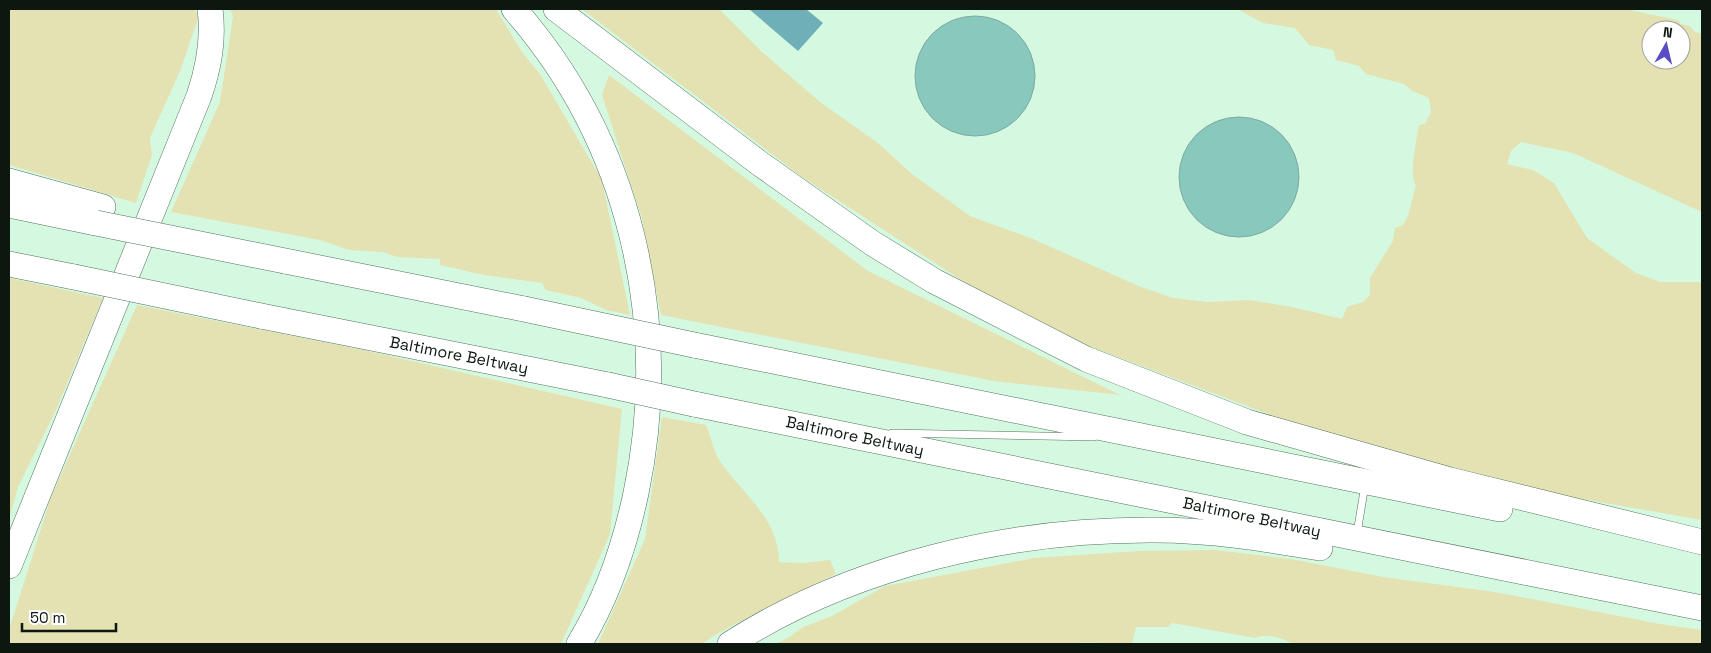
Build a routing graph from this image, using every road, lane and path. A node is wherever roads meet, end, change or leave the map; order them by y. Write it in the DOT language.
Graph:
graph roads {
  1 [pos="210,9"];
  2 [pos="514,9"];
  3 [pos="556,9"];
  4 [pos="9,181"];
  5 [pos="9,205"];
  6 [pos="99,215"];
  7 [pos="9,264"];
  8 [pos="832,432"];
  9 [pos="1156,439"];
  10 [pos="1366,482"];
  11 [pos="1356,539"];
  12 [pos="1702,542"];
  13 [pos="1702,548"];
  14 [pos="9,566"];
  15 [pos="1702,608"];
  16 [pos="1702,612"];
  17 [pos="579,644"];
  18 [pos="730,644"];
  1 -- 14 [label="highway"];
  2 -- 17 [label="highway"];
  3 -- 12 [label="highway"];
  4 -- 6 [label="highway"];
  5 -- 6 [label="highway"];
  6 -- 9 [label="highway, bridge"];
  7 -- 8 [label="highway, Baltimore Beltway, bridge"];
  8 -- 9 [label="lane"];
  8 -- 11 [label="highway, Baltimore Beltway"];
  9 -- 10 [label="highway"];
  10 -- 11 [label="lane"];
  10 -- 13 [label="highway"];
  11 -- 15 [label="highway, Baltimore Beltway"];
  16 -- 18 [label="highway"];
}
